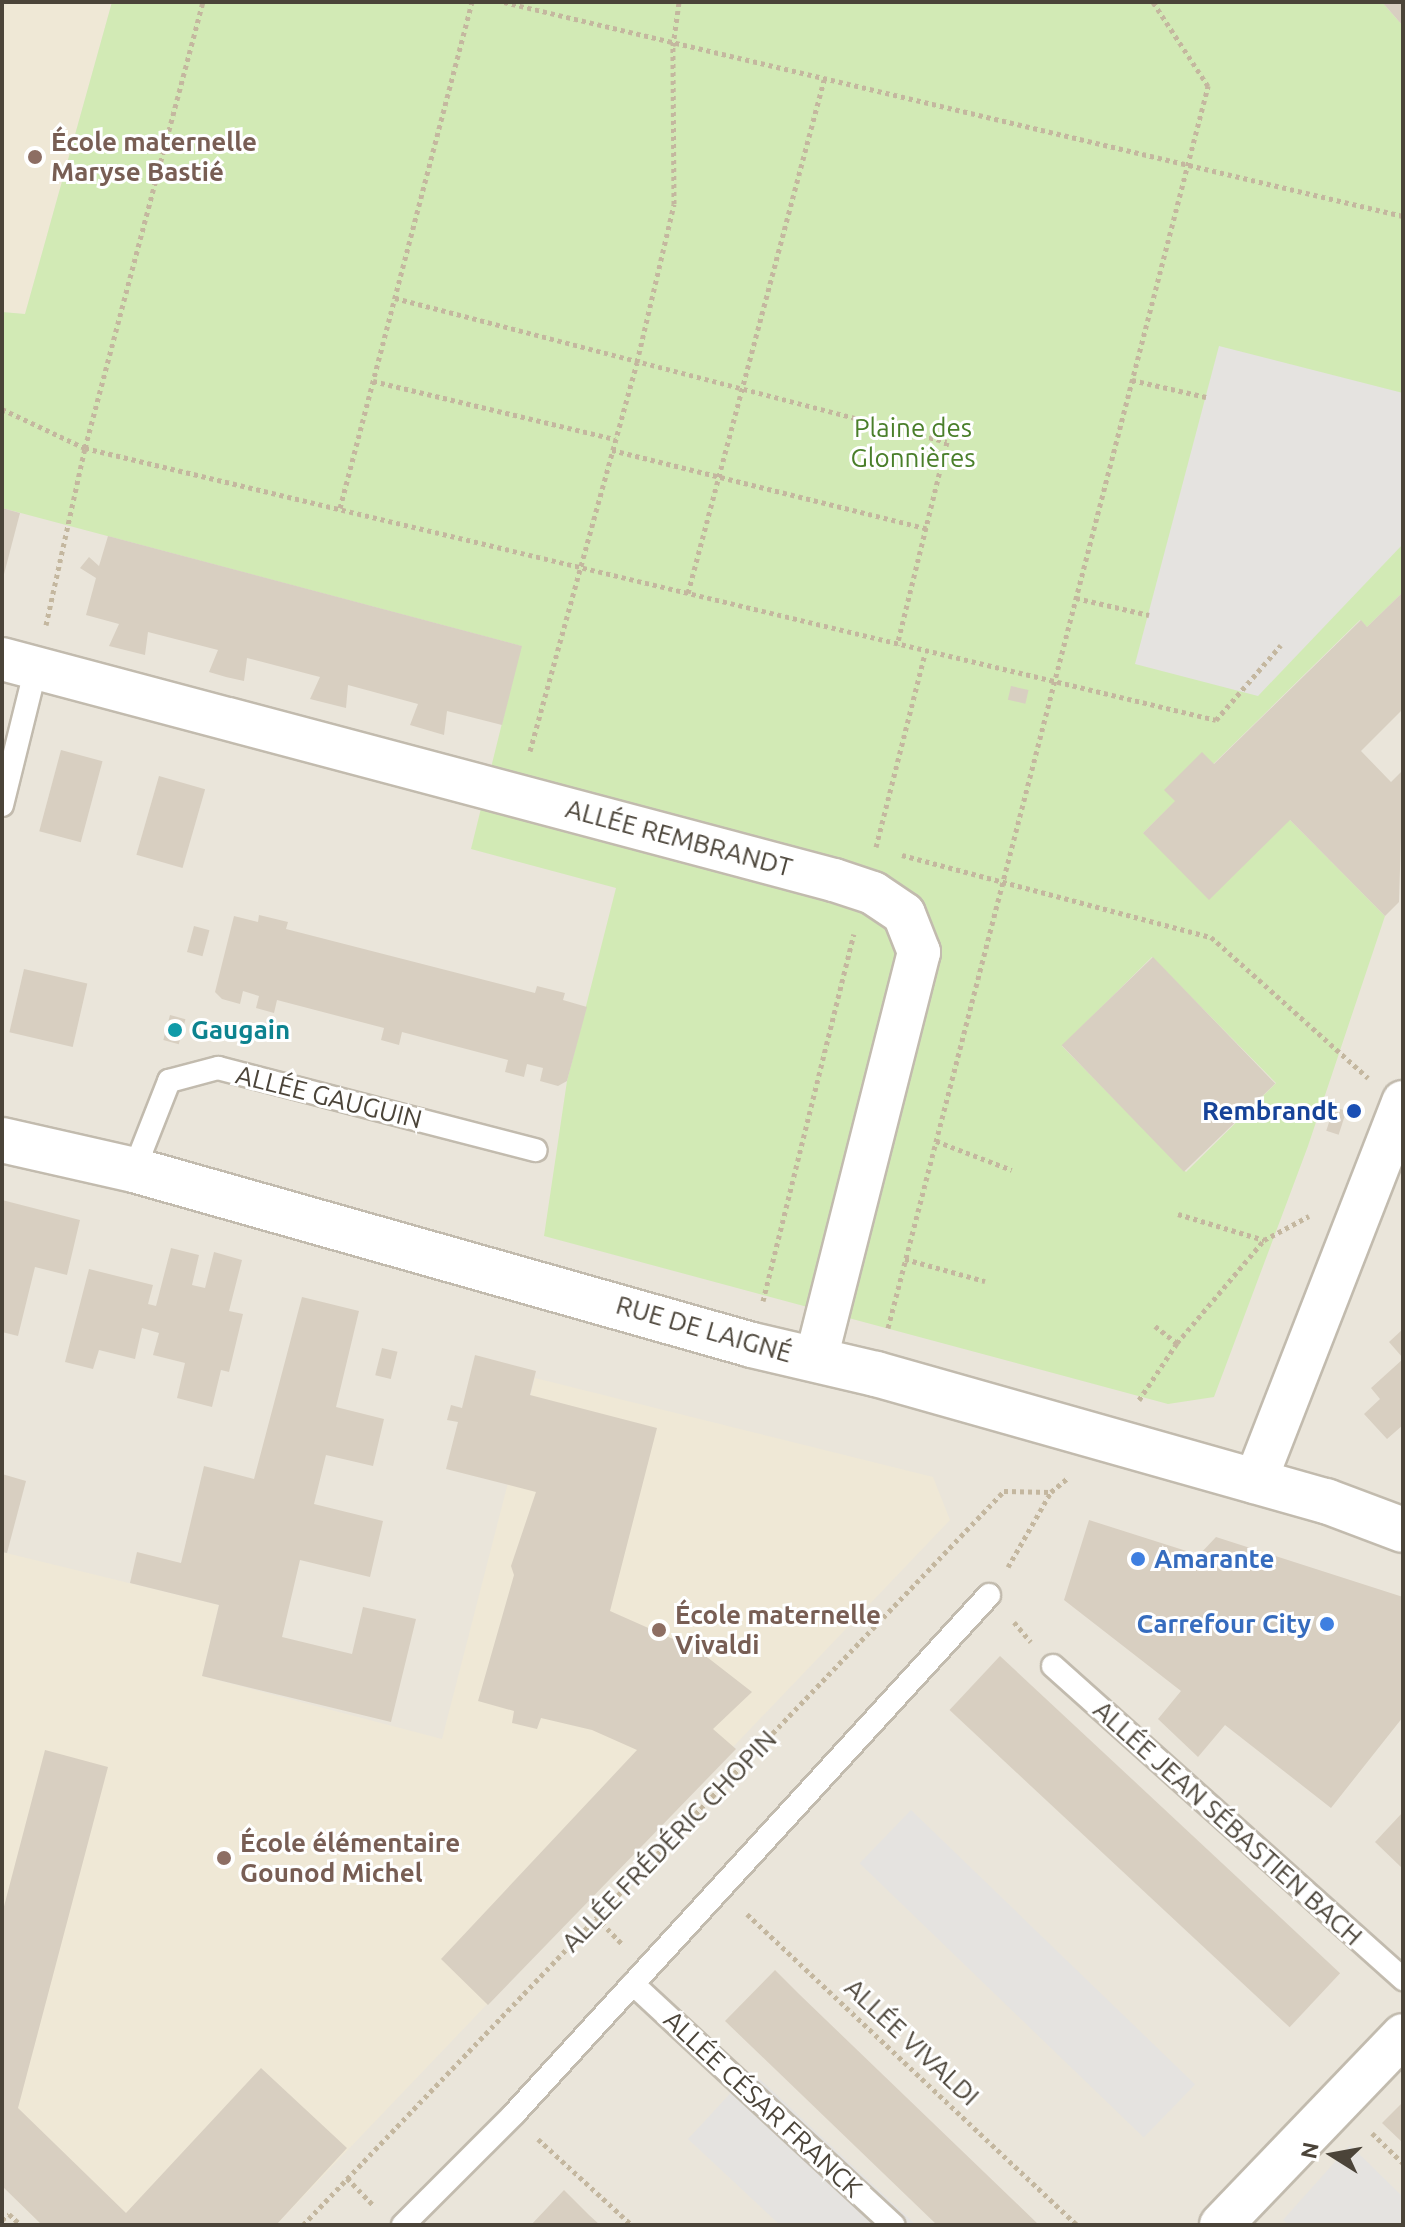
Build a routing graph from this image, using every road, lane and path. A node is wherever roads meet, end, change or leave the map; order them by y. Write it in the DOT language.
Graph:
graph roads {
  1 [pos="203,2"];
  2 [pos="472,2"];
  3 [pos="504,2"];
  4 [pos="679,2"];
  5 [pos="1153,2"];
  6 [pos="673,46"];
  7 [pos="824,80"];
  8 [pos="1188,165"];
  9 [pos="1403,216"];
  10 [pos="395,298"];
  11 [pos="637,362"];
  12 [pos="1132,380"];
  13 [pos="373,381"];
  14 [pos="738,388"];
  15 [pos="1206,397"];
  16 [pos="2,409"];
  17 [pos="615,439"];
  18 [pos="85,448"];
  19 [pos="612,450"];
  20 [pos="715,476"];
  21 [pos="340,509"];
  22 [pos="926,528"];
  23 [pos="579,565"];
  24 [pos="688,593"];
  25 [pos="1076,598"];
  26 [pos="1149,615"];
  27 [pos="897,645"];
  28 [pos="1281,645"];
  29 [pos="925,653"];
  30 [pos="19,663"];
  31 [pos="1054,684"];
  32 [pos="544,759"];
  33 [pos="2,805"];
  34 [pos="860,844"];
  35 [pos="876,848"];
  36 [pos="1003,882"];
  37 [pos="865,890"];
  38 [pos="1402,1105"];
  39 [pos="2,1140"];
  40 [pos="936,1141"];
  41 [pos="536,1150"];
  42 [pos="134,1170"];
  43 [pos="1012,1170"];
  44 [pos="1375,1181"];
  45 [pos="1178,1214"];
  46 [pos="1264,1240"];
  47 [pos="905,1259"];
  48 [pos="985,1281"];
  49 [pos="1155,1326"];
  50 [pos="1177,1343"];
  51 [pos="752,1345"];
  52 [pos="816,1360"];
  53 [pos="876,1374"];
  54 [pos="1110,1444"];
  55 [pos="1255,1482"];
  56 [pos="1051,1492"];
  57 [pos="1403,1530"];
  58 [pos="1003,1573"];
  59 [pos="989,1595"];
  60 [pos="1053,1666"];
  61 [pos="720,1889"];
  62 [pos="1403,1979"];
  63 [pos="633,1984"];
  64 [pos="1403,2035"];
  65 [pos="513,2115"];
  66 [pos="347,2178"];
  67 [pos="2,2220"];
  68 [pos="393,2220"];
  69 [pos="21,2225"];
  70 [pos="303,2225"];
  71 [pos="632,2225"];
  72 [pos="893,2225"];
  73 [pos="1077,2225"];
  74 [pos="1221,2225"];
  1 -- 18 [label="path"];
  2 -- 10 [label="path"];
  3 -- 6 [label="path"];
  4 -- 6 [label="path"];
  5 -- 8 [label="path"];
  6 -- 7 [label="path"];
  6 -- 11 [label="path"];
  7 -- 8 [label="path"];
  7 -- 14 [label="path"];
  8 -- 9 [label="path"];
  8 -- 12 [label="path"];
  10 -- 11 [label="path"];
  10 -- 13 [label="path"];
  11 -- 14 [label="path"];
  11 -- 17 [label="path"];
  12 -- 15 [label="path"];
  12 -- 25 [label="path"];
  13 -- 17 [label="path"];
  13 -- 21 [label="path"];
  14 -- 20 [label="path"];
  14 -- 22 [label="path"];
  16 -- 18 [label="path"];
  17 -- 19 [label="path"];
  18 -- 21 [label="path"];
  18 -- 30 [label="path"];
  19 -- 20 [label="path"];
  19 -- 23 [label="path"];
  20 -- 22 [label="path"];
  20 -- 24 [label="path"];
  21 -- 23 [label="path"];
  22 -- 27 [label="path"];
  23 -- 24 [label="path"];
  23 -- 32 [label="path"];
  24 -- 27 [label="path"];
  25 -- 26 [label="path"];
  25 -- 31 [label="path"];
  27 -- 29 [label="path"];
  28 -- 31 [label="path"];
  29 -- 31 [label="path"];
  29 -- 35 [label="path"];
  30 -- 33 [label="lane"];
  30 -- 37 [label="street, ALLÉE REMBRANDT"];
  31 -- 36 [label="path"];
  34 -- 35 [label="path"];
  35 -- 36 [label="path"];
  35 -- 37 [label="path"];
  36 -- 38 [label="path"];
  36 -- 40 [label="path"];
  37 -- 51 [label="path"];
  37 -- 52 [label="street, ALLÉE REMBRANDT"];
  38 -- 44 [label="street"];
  39 -- 42 [label="street, RUE DE LAIGNÉ"];
  40 -- 43 [label="path"];
  40 -- 47 [label="path"];
  41 -- 42 [label="lane, ALLÉE GAUGUIN"];
  42 -- 51 [label="street, RUE DE LAIGNÉ"];
  44 -- 46 [label="path"];
  44 -- 55 [label="street"];
  45 -- 46 [label="path"];
  46 -- 50 [label="path"];
  47 -- 48 [label="path"];
  47 -- 53 [label="path"];
  49 -- 50 [label="path"];
  50 -- 54 [label="path"];
  51 -- 52 [label="street, RUE DE LAIGNÉ"];
  52 -- 53 [label="street, RUE DE LAIGNÉ"];
  53 -- 54 [label="street, RUE DE LAIGNÉ"];
  54 -- 55 [label="street, RUE DE LAIGNÉ"];
  54 -- 56 [label="path"];
  55 -- 57 [label="street, RUE DE LAIGNÉ"];
  56 -- 58 [label="path"];
  56 -- 66 [label="path, ALLÉE FRÉDÉRIC CHOPIN"];
  59 -- 60 [label="path"];
  59 -- 61 [label="lane"];
  60 -- 62 [label="lane, ALLÉE JEAN SÉBASTIEN BACH"];
  61 -- 63 [label="lane"];
  61 -- 73 [label="path, ALLÉE VIVALDI"];
  63 -- 65 [label="lane"];
  63 -- 72 [label="lane, ALLÉE CÉSAR FRANCK"];
  64 -- 74 [label="street"];
  65 -- 68 [label="lane"];
  65 -- 71 [label="path"];
  66 -- 68 [label="path"];
  66 -- 70 [label="path, ALLÉE FRÉDÉRIC CHOPIN"];
  67 -- 69 [label="path"];
}
